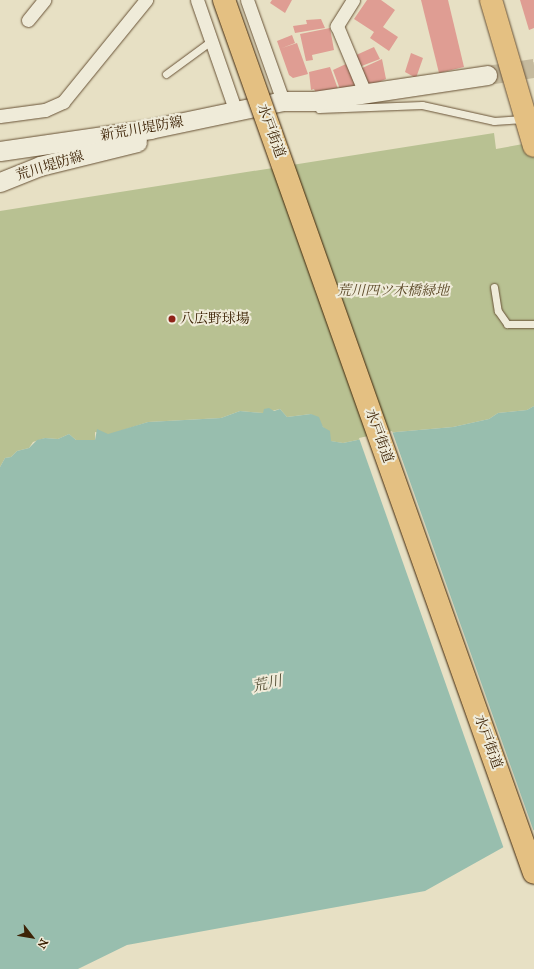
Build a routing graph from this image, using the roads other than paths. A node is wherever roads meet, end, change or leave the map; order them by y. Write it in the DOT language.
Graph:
graph roads {
  1 [pos="44,0"];
  2 [pos="146,0"];
  3 [pos="197,0"];
  4 [pos="224,0"];
  5 [pos="247,0"];
  6 [pos="353,0"];
  7 [pos="491,0"];
  8 [pos="28,20"];
  9 [pos="211,41"];
  10 [pos="166,74"];
  11 [pos="487,75"];
  12 [pos="365,93"];
  13 [pos="283,102"];
  14 [pos="235,110"];
  15 [pos="0,116"];
  16 [pos="531,119"];
  17 [pos="534,146"];
  18 [pos="0,151"];
  19 [pos="0,182"];
  20 [pos="494,287"];
  21 [pos="534,324"];
  22 [pos="534,873"];
  1 -- 8 [label="street"];
  2 -- 15 [label="street"];
  3 -- 9 [label="street"];
  4 -- 22 [label="highway, 水戸街道, bridge"];
  5 -- 13 [label="street"];
  6 -- 12 [label="street"];
  7 -- 16 [label="highway"];
  9 -- 10 [label="lane"];
  9 -- 14 [label="street"];
  11 -- 12 [label="main road, 新荒川堤防線"];
  12 -- 13 [label="main road, 新荒川堤防線"];
  13 -- 14 [label="main road, 新荒川堤防線"];
  13 -- 16 [label="lane"];
  14 -- 18 [label="main road, 新荒川堤防線"];
  14 -- 19 [label="main road, 荒川堤防線"];
  16 -- 17 [label="highway"];
  20 -- 21 [label="lane"];
}
